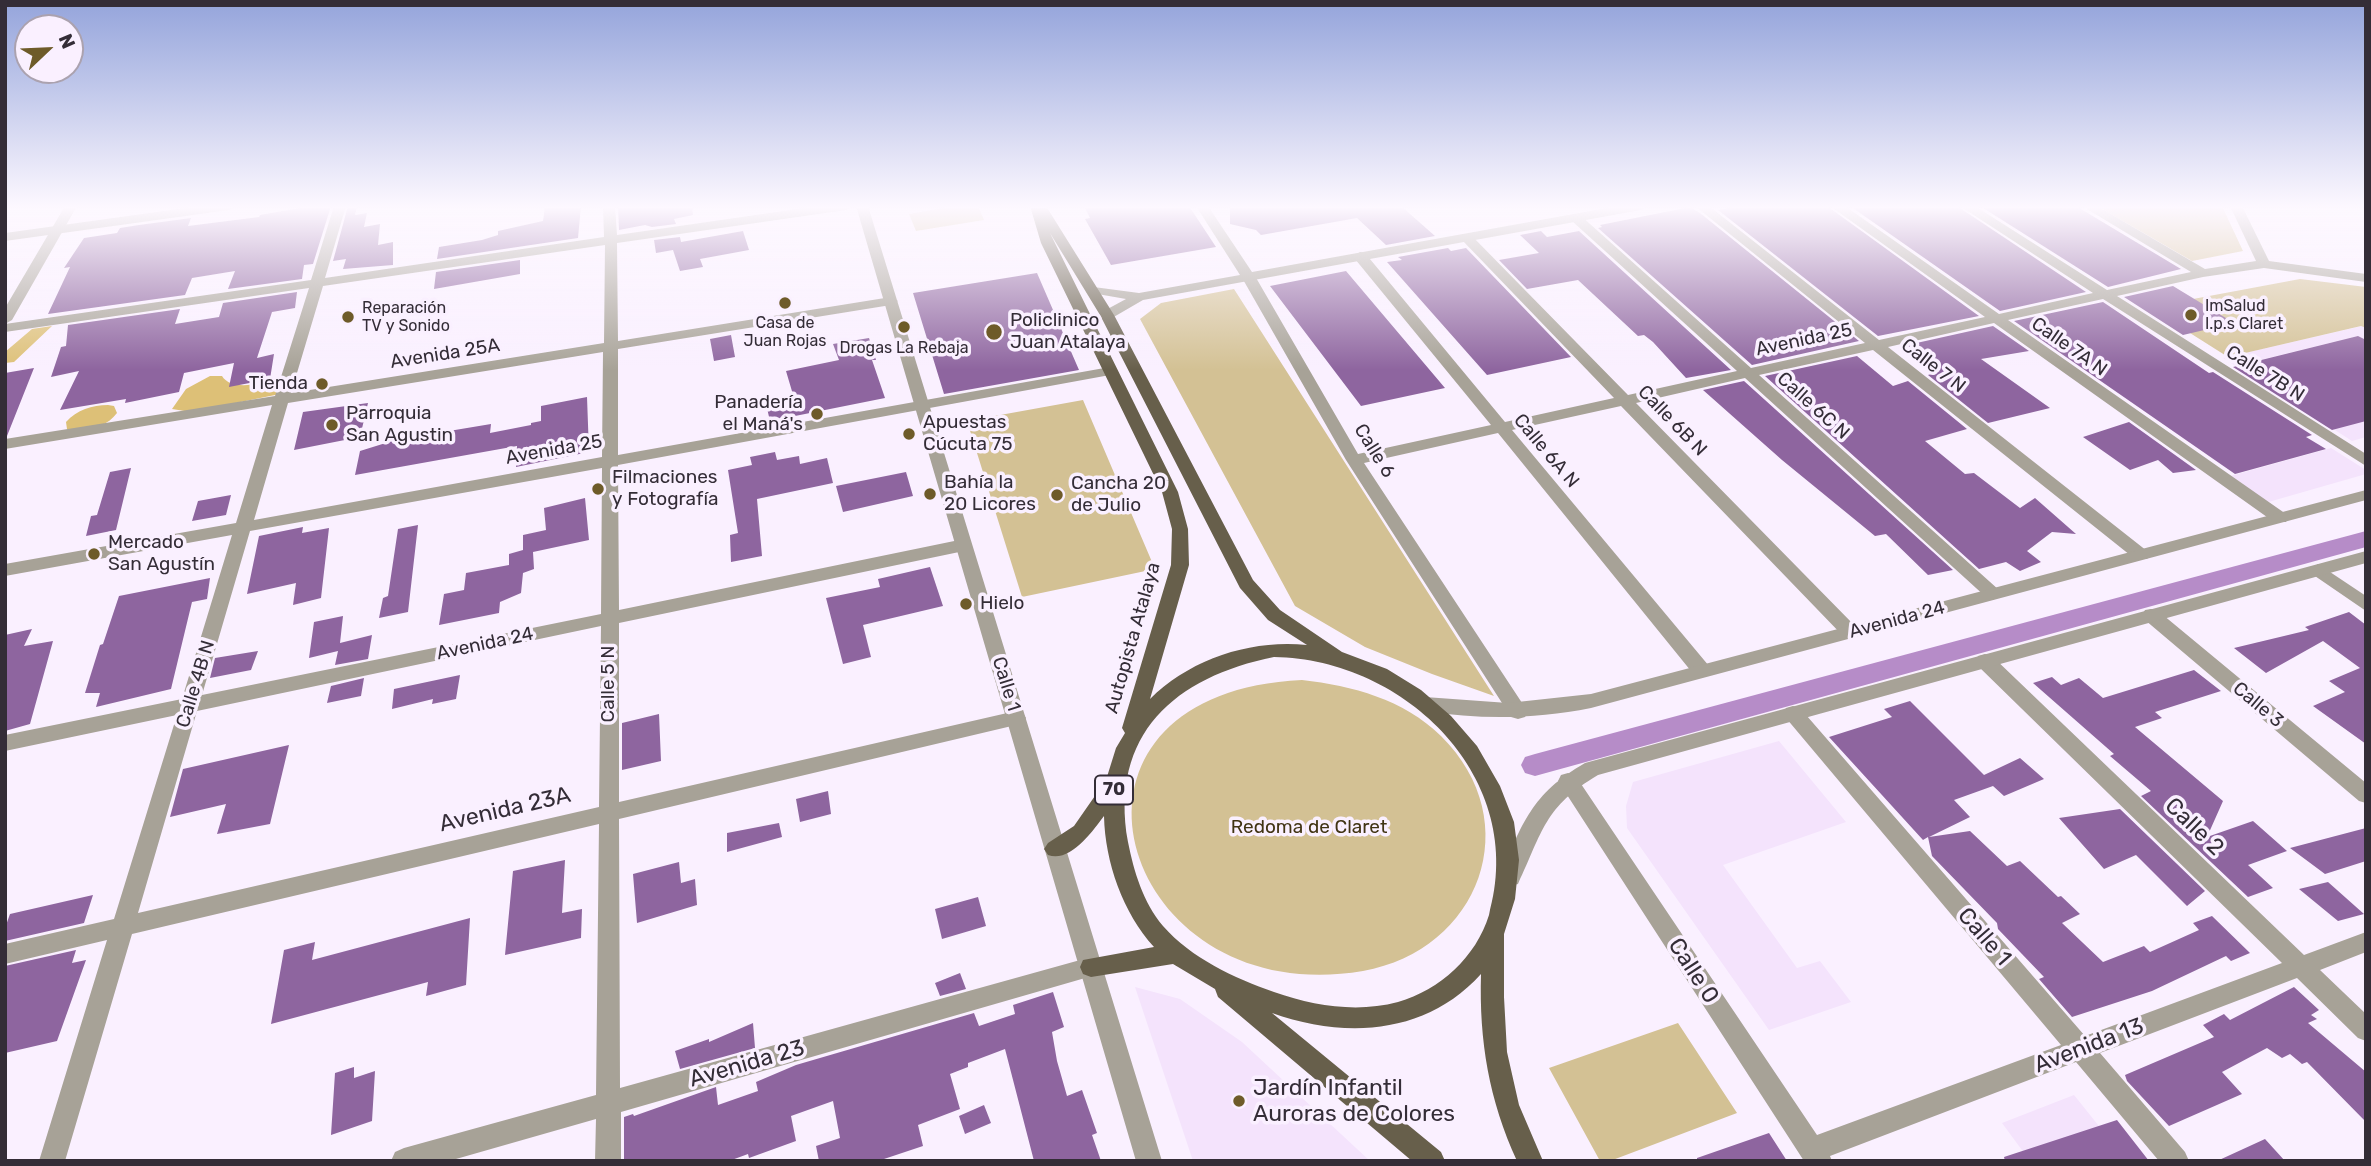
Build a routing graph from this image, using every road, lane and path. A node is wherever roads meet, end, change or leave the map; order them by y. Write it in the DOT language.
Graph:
graph roads {
  1 [pos="40,260"];
  2 [pos="323,260"];
  3 [pos="474,260"];
  4 [pos="611,260"];
  5 [pos="879,260"];
  6 [pos="1056,260"];
  7 [pos="1073,260"];
  8 [pos="1238,260"];
  9 [pos="1335,260"];
  10 [pos="1364,260"];
  11 [pos="1489,260"];
  12 [pos="1623,260"];
  13 [pos="1770,260"];
  14 [pos="1913,260"];
  15 [pos="2050,260"];
  16 [pos="2181,260"];
  17 [pos="2262,260"];
  18 [pos="2264,264"];
  19 [pos="2203,273"];
  20 [pos="1248,276"];
  21 [pos="2366,278"];
  22 [pos="316,284"];
  23 [pos="1091,289"];
  24 [pos="2104,295"];
  25 [pos="1139,297"];
  26 [pos="891,301"];
  27 [pos="1107,315"];
  28 [pos="1995,319"];
  29 [pos="5,320"];
  30 [pos="5,328"];
  31 [pos="1876,345"];
  32 [pos="611,346"];
  33 [pos="1110,371"];
  34 [pos="1748,373"];
  35 [pos="281,400"];
  36 [pos="1625,401"];
  37 [pos="922,405"];
  38 [pos="1500,428"];
  39 [pos="5,444"];
  40 [pos="1354,460"];
  41 [pos="610,461"];
  42 [pos="2366,461"];
  43 [pos="2366,495"];
  44 [pos="2280,518"];
  45 [pos="243,526"];
  46 [pos="964,545"];
  47 [pos="2141,555"];
  48 [pos="2366,557"];
  49 [pos="5,570"];
  50 [pos="2318,570"];
  51 [pos="1993,594"];
  52 [pos="2366,605"];
  53 [pos="2151,615"];
  54 [pos="610,618"];
  55 [pos="1850,632"];
  56 [pos="1345,659"];
  57 [pos="1985,661"];
  58 [pos="1702,671"];
  59 [pos="1425,704"];
  60 [pos="189,705"];
  61 [pos="1518,712"];
  62 [pos="1793,713"];
  63 [pos="1016,718"];
  64 [pos="1130,736"];
  65 [pos="5,743"];
  66 [pos="1568,781"];
  67 [pos="1114,785"];
  68 [pos="2366,796"];
  69 [pos="609,813"];
  70 [pos="1055,849"];
  71 [pos="1507,883"];
  72 [pos="123,926"];
  73 [pos="1495,934"];
  74 [pos="2366,942"];
  75 [pos="1178,953"];
  76 [pos="5,954"];
  77 [pos="2300,966"];
  78 [pos="1091,967"];
  79 [pos="1213,978"];
  80 [pos="2366,1030"];
  81 [pos="2081,1049"];
  82 [pos="608,1103"];
  83 [pos="1815,1155"];
  84 [pos="52,1161"];
  85 [pos="404,1161"];
  86 [pos="608,1161"];
  87 [pos="1149,1161"];
  88 [pos="1432,1161"];
  89 [pos="1530,1161"];
  90 [pos="2176,1161"];
  1 -- 29 [label="street"];
  2 -- 22 [label="street, Calle 4B N"];
  3 -- 22 [label="street"];
  4 -- 32 [label="street, Calle 5 N"];
  5 -- 26 [label="street, Calle 1"];
  6 -- 33 [label="main road, Autopista Atalaya / 70"];
  7 -- 23 [label="main road, Autopista Atalaya / 70"];
  8 -- 20 [label="street, Calle 6"];
  9 -- 20 [label="street"];
  10 -- 38 [label="street, Calle 6A N"];
  11 -- 36 [label="street, Calle 6B N"];
  12 -- 34 [label="street, Calle 6C N"];
  13 -- 31 [label="street, Calle 7 N"];
  14 -- 28 [label="street, Calle 7A N"];
  15 -- 24 [label="street, Calle 7B N"];
  16 -- 19 [label="street"];
  17 -- 18 [label="street"];
  18 -- 19 [label="street, Avenida 25"];
  18 -- 21 [label="street, Avenida 25"];
  19 -- 24 [label="street, Avenida 25"];
  20 -- 25 [label="street"];
  20 -- 40 [label="street, Calle 6"];
  22 -- 30 [label="street"];
  22 -- 35 [label="street, Calle 4B N"];
  23 -- 25 [label="street"];
  23 -- 27 [label="main road, Autopista Atalaya / 70"];
  24 -- 28 [label="street, Avenida 25"];
  24 -- 42 [label="street, Calle 7B N"];
  25 -- 27 [label="street"];
  26 -- 32 [label="street, Avenida 25A"];
  26 -- 37 [label="street, Calle 1"];
  27 -- 56 [label="main road, Autopista Atalaya / 70"];
  28 -- 31 [label="street, Avenida 25"];
  28 -- 44 [label="street, Calle 7A N"];
  31 -- 34 [label="street, Avenida 25"];
  31 -- 47 [label="street, Calle 7 N"];
  32 -- 35 [label="street, Avenida 25A"];
  32 -- 41 [label="street, Calle 5 N"];
  33 -- 37 [label="street, Avenida 25"];
  33 -- 64 [label="main road, Autopista Atalaya / 70"];
  34 -- 36 [label="street, Avenida 25"];
  34 -- 51 [label="street, Calle 6C N"];
  35 -- 39 [label="street, Avenida 25A"];
  35 -- 45 [label="street, Calle 4B N"];
  36 -- 38 [label="street, Avenida 25"];
  36 -- 55 [label="street, Calle 6B N"];
  37 -- 41 [label="street, Avenida 25"];
  37 -- 46 [label="street, Calle 1"];
  38 -- 40 [label="street, Avenida 25"];
  38 -- 58 [label="street, Calle 6A N"];
  40 -- 61 [label="street, Calle 6"];
  41 -- 45 [label="street, Avenida 25"];
  41 -- 54 [label="street, Calle 5 N"];
  43 -- 44 [label="street, Avenida 24"];
  44 -- 47 [label="street, Avenida 24"];
  45 -- 49 [label="street, Avenida 25"];
  45 -- 60 [label="street, Calle 4B N"];
  46 -- 54 [label="street, Avenida 24"];
  46 -- 63 [label="street, Calle 1"];
  47 -- 51 [label="street, Avenida 24"];
  48 -- 50 [label="street"];
  50 -- 52 [label="street"];
  50 -- 53 [label="street"];
  51 -- 55 [label="street, Avenida 24"];
  53 -- 57 [label="street"];
  53 -- 68 [label="street, Calle 3"];
  54 -- 60 [label="street, Avenida 24"];
  54 -- 69 [label="street, Calle 5 N"];
  55 -- 58 [label="street, Avenida 24"];
  56 -- 59 [label="main road, 70"];
  56 -- 64 [label="main road, 70"];
  57 -- 62 [label="street"];
  57 -- 77 [label="street, Calle 2"];
  58 -- 61 [label="street, Avenida 24"];
  59 -- 61 [label="street, Avenida 24"];
  59 -- 71 [label="main road, 70"];
  60 -- 65 [label="street, Avenida 24"];
  60 -- 72 [label="street, Calle 4B N"];
  62 -- 66 [label="street"];
  62 -- 81 [label="street, Calle 1"];
  63 -- 69 [label="street, Avenida 23A"];
  63 -- 70 [label="street, Calle 1"];
  64 -- 67 [label="main road, 70"];
  66 -- 71 [label="street"];
  66 -- 83 [label="street, Calle 0"];
  67 -- 70 [label="main road"];
  67 -- 75 [label="main road, 70"];
  69 -- 72 [label="street, Avenida 23A"];
  69 -- 82 [label="street, Calle 5 N"];
  70 -- 78 [label="street, Calle 1"];
  71 -- 73 [label="main road, 70"];
  72 -- 76 [label="street, Avenida 23A"];
  72 -- 84 [label="street, Calle 4B N"];
  73 -- 79 [label="main road, 70"];
  73 -- 89 [label="main road, 70"];
  74 -- 77 [label="street, Avenida 13"];
  75 -- 78 [label="main road"];
  75 -- 79 [label="main road, 70"];
  77 -- 80 [label="street, Calle 2"];
  77 -- 81 [label="street, Avenida 13"];
  78 -- 82 [label="street, Avenida 23"];
  78 -- 87 [label="street, Calle 1"];
  79 -- 88 [label="main road, 70"];
  81 -- 83 [label="street, Avenida 13"];
  81 -- 90 [label="street, Calle 1"];
  82 -- 85 [label="street, Avenida 23"];
  82 -- 86 [label="street, Calle 5 N"];
}
